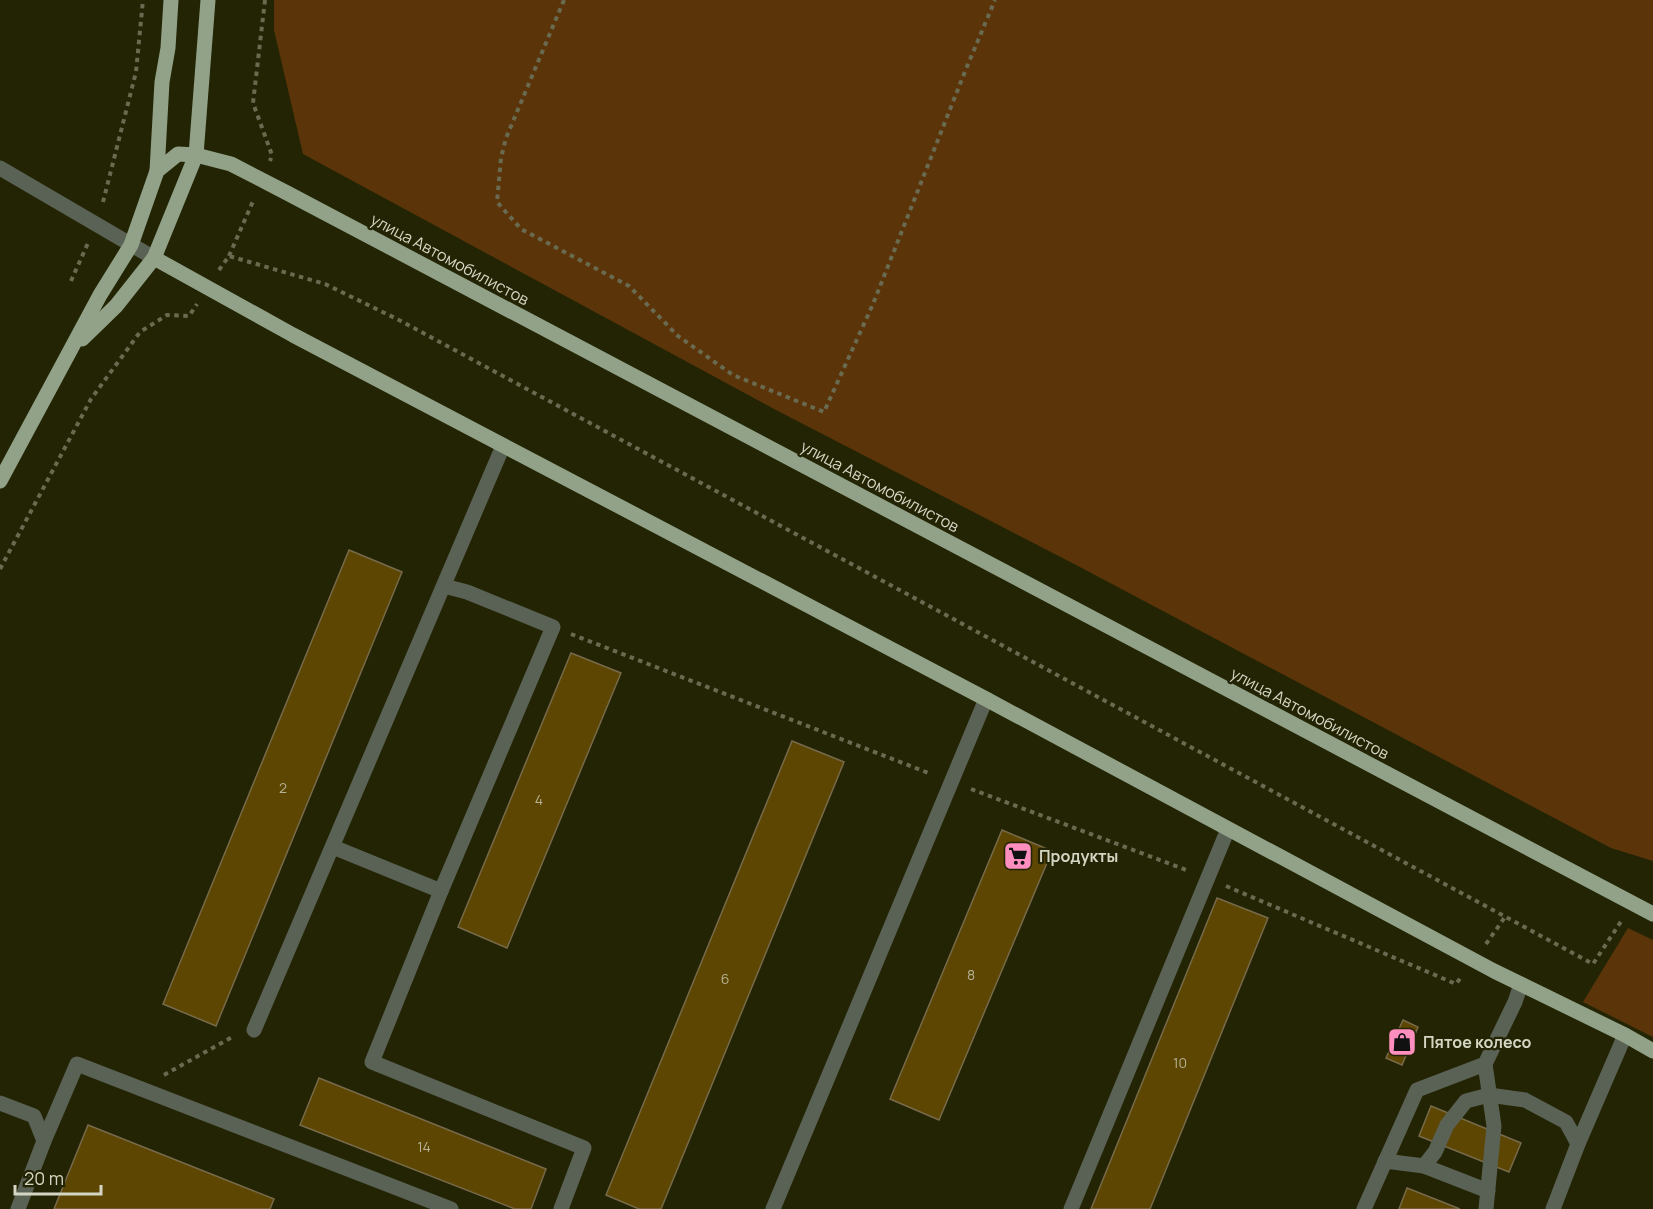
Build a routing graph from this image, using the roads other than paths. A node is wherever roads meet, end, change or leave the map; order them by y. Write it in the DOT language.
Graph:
graph roads {
  1 [pos="171,0"];
  2 [pos="208,0"];
  3 [pos="196,155"];
  4 [pos="0,168"];
  5 [pos="157,171"];
  6 [pos="131,245"];
  7 [pos="154,258"];
  8 [pos="71,350"];
  9 [pos="503,446"];
  10 [pos="0,481"];
  11 [pos="444,586"];
  12 [pos="986,699"];
  13 [pos="1228,829"];
  14 [pos="333,847"];
  15 [pos="441,891"];
  16 [pos="1653,914"];
  17 [pos="1521,984"];
  18 [pos="254,1030"];
  19 [pos="1625,1035"];
  20 [pos="1653,1051"];
  21 [pos="1485,1064"];
  22 [pos="1489,1095"];
  23 [pos="0,1103"];
  24 [pos="44,1141"];
  25 [pos="1578,1144"];
  26 [pos="1385,1161"];
  27 [pos="1424,1166"];
  28 [pos="1488,1191"];
  29 [pos="18,1209"];
  30 [pos="451,1209"];
  31 [pos="561,1209"];
  32 [pos="772,1209"];
  33 [pos="1071,1209"];
  34 [pos="1364,1209"];
  35 [pos="1486,1209"];
  36 [pos="1553,1209"];
  1 -- 5 [label="main road"];
  2 -- 3 [label="main road"];
  3 -- 5 [label="main road, улица Автомобилистов"];
  3 -- 7 [label="main road"];
  3 -- 16 [label="main road, улица Автомобилистов"];
  4 -- 6 [label="street"];
  5 -- 6 [label="main road"];
  6 -- 7 [label="street"];
  6 -- 8 [label="main road"];
  7 -- 8 [label="main road"];
  7 -- 9 [label="main road"];
  8 -- 10 [label="main road"];
  9 -- 11 [label="street"];
  9 -- 12 [label="main road"];
  11 -- 14 [label="street"];
  11 -- 15 [label="street"];
  12 -- 13 [label="main road"];
  12 -- 32 [label="street"];
  13 -- 17 [label="main road"];
  13 -- 33 [label="street"];
  14 -- 15 [label="street"];
  14 -- 18 [label="street"];
  15 -- 31 [label="street"];
  17 -- 19 [label="main road"];
  17 -- 21 [label="street"];
  19 -- 20 [label="main road"];
  19 -- 25 [label="street"];
  21 -- 22 [label="street"];
  21 -- 26 [label="street"];
  22 -- 25 [label="street"];
  22 -- 27 [label="street"];
  22 -- 28 [label="street"];
  23 -- 24 [label="street"];
  24 -- 29 [label="street"];
  24 -- 30 [label="street"];
  25 -- 36 [label="street"];
  26 -- 27 [label="street"];
  26 -- 34 [label="street"];
  27 -- 28 [label="street"];
  28 -- 35 [label="street"];
}
